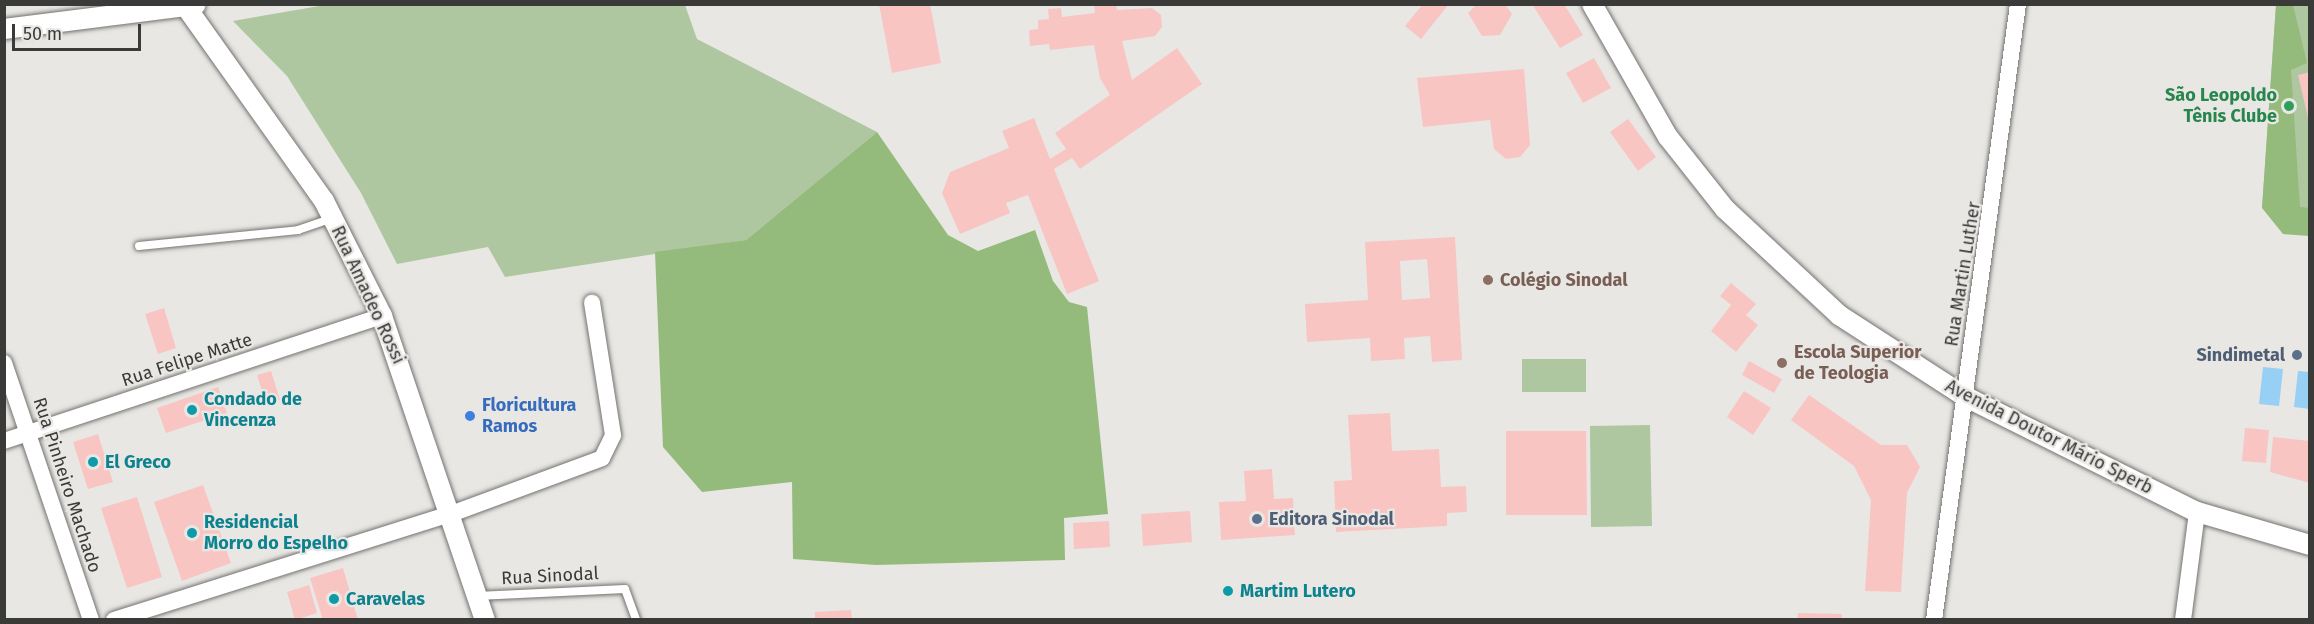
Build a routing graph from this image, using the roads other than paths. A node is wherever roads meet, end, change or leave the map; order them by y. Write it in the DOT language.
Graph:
graph roads {
  1 [pos="1592,4"];
  2 [pos="2018,4"];
  3 [pos="189,5"];
  4 [pos="4,28"];
  5 [pos="333,218"];
  6 [pos="138,246"];
  7 [pos="592,303"];
  8 [pos="382,316"];
  9 [pos="4,363"];
  10 [pos="1965,396"];
  11 [pos="30,433"];
  12 [pos="4,441"];
  13 [pos="2197,512"];
  14 [pos="451,514"];
  15 [pos="2310,545"];
  16 [pos="477,596"];
  17 [pos="91,620"];
  18 [pos="114,620"];
  19 [pos="485,620"];
  20 [pos="636,620"];
  21 [pos="1934,620"];
  22 [pos="2183,620"];
  1 -- 10 [label="street, Avenida Doutor Mário Sperb"];
  2 -- 10 [label="street, Rua Martin Luther"];
  3 -- 4 [label="street"];
  3 -- 5 [label="street, Rua Amadeo Rossi"];
  5 -- 6 [label="lane"];
  5 -- 8 [label="street, Rua Amadeo Rossi"];
  7 -- 14 [label="street"];
  8 -- 11 [label="street, Rua Felipe Matte"];
  8 -- 14 [label="street, Rua Amadeo Rossi"];
  9 -- 11 [label="street, Rua Pinheiro Machado"];
  10 -- 13 [label="street, Avenida Doutor Mário Sperb"];
  10 -- 21 [label="street, Rua Martin Luther"];
  11 -- 12 [label="street, Rua Felipe Matte"];
  11 -- 17 [label="street, Rua Pinheiro Machado"];
  13 -- 15 [label="street, Avenida Doutor Mário Sperb"];
  13 -- 22 [label="street"];
  14 -- 16 [label="street, Rua Amadeo Rossi"];
  14 -- 18 [label="street"];
  16 -- 19 [label="street, Rua Amadeo Rossi"];
  16 -- 20 [label="lane, Rua Sinodal"];
}
